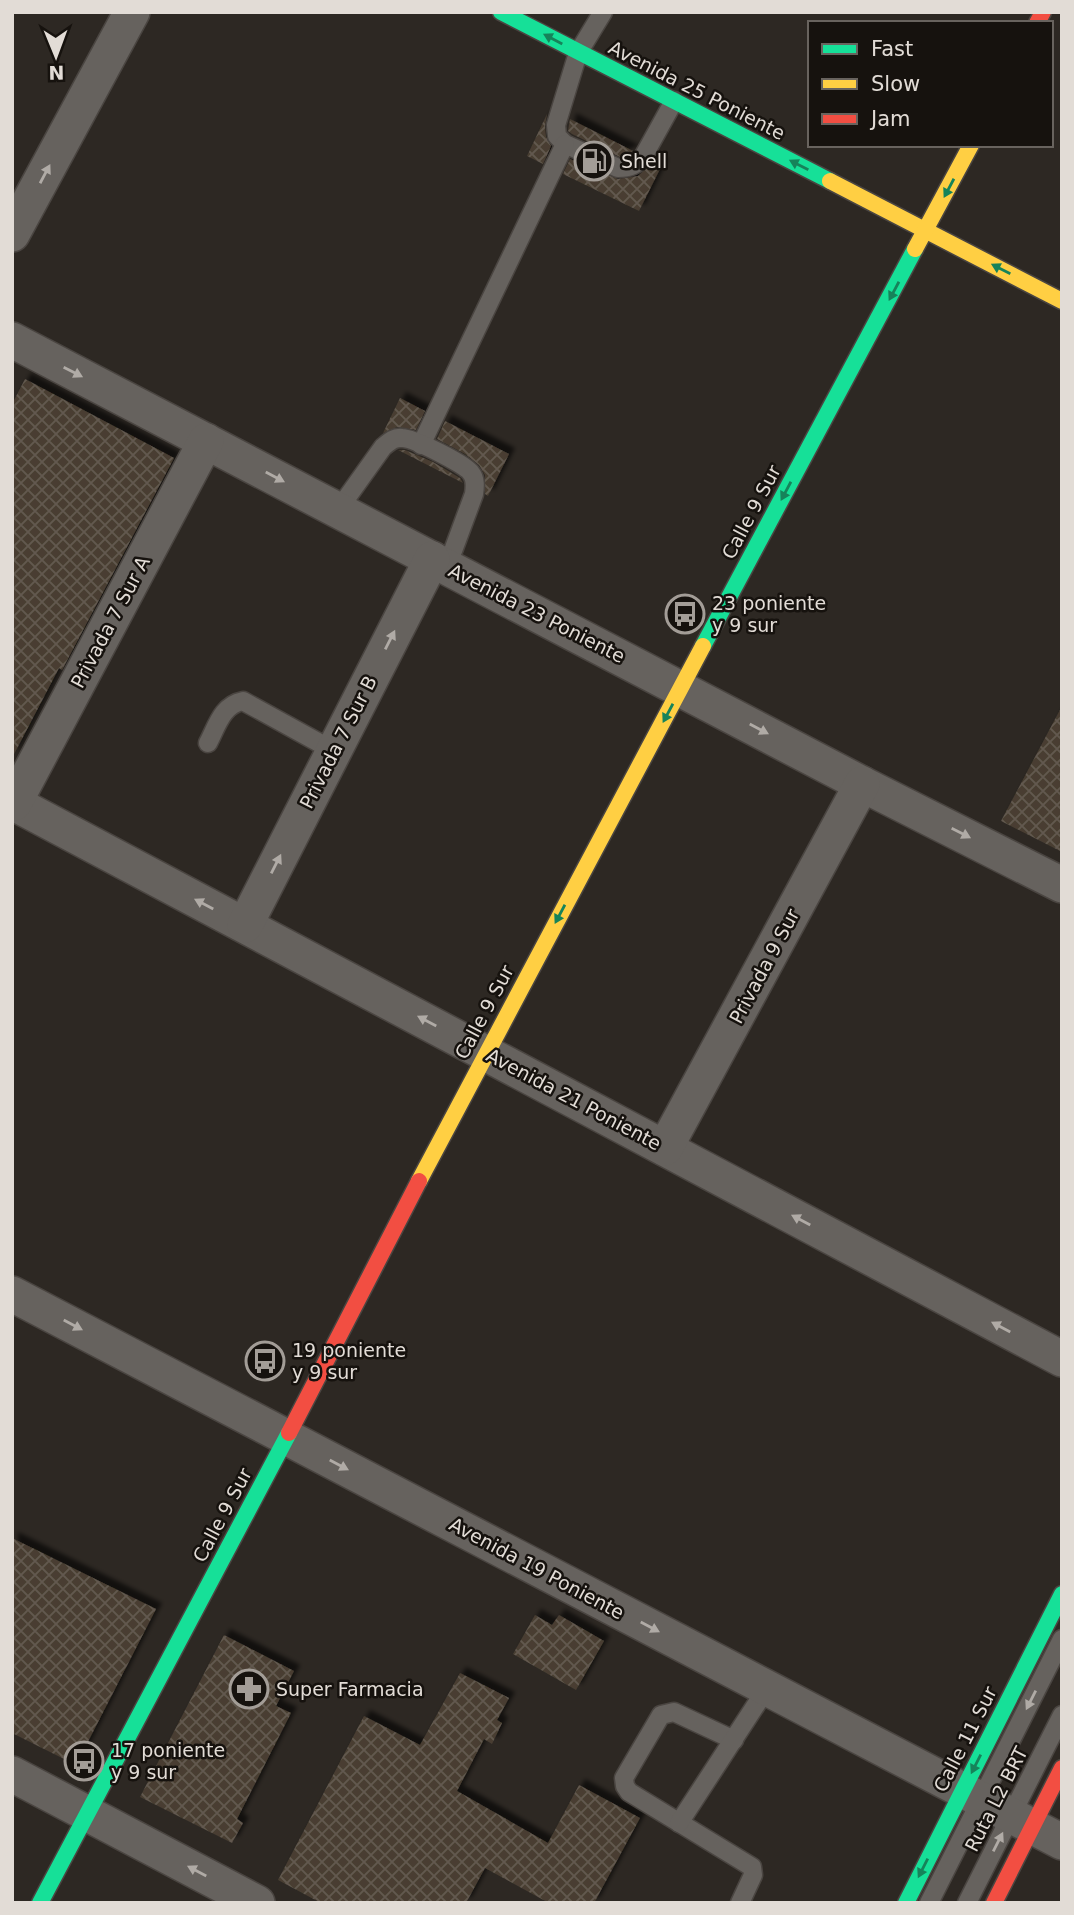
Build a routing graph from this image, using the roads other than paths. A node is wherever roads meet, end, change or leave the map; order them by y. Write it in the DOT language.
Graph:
graph roads {
  1 [pos="132,12"];
  2 [pos="501,12"];
  3 [pos="603,12"];
  4 [pos="578,52"];
  5 [pos="674,101"];
  6 [pos="565,145"];
  7 [pos="970,147"];
  8 [pos="926,230"];
  9 [pos="12,234"];
  10 [pos="1062,300"];
  11 [pos="12,340"];
  12 [pos="206,441"];
  13 [pos="421,445"];
  14 [pos="338,510"];
  15 [pos="440,563"];
  16 [pos="681,688"];
  17 [pos="208,743"];
  18 [pos="334,751"];
  19 [pos="863,784"];
  20 [pos="13,802"];
  21 [pos="1062,884"];
  22 [pos="245,925"];
  23 [pos="486,1052"];
  24 [pos="665,1148"];
  25 [pos="12,1294"];
  26 [pos="1062,1359"];
  27 [pos="287,1437"];
  28 [pos="1062,1594"];
  29 [pos="1062,1639"];
  30 [pos="767,1688"];
  31 [pos="1062,1715"];
  32 [pos="734,1740"];
  33 [pos="1062,1768"];
  34 [pos="12,1774"];
  35 [pos="972,1795"];
  36 [pos="87,1813"];
  37 [pos="679,1823"];
  38 [pos="1035,1828"];
  39 [pos="40,1903"];
  40 [pos="257,1903"];
  41 [pos="740,1903"];
  42 [pos="906,1903"];
  43 [pos="929,1903"];
  44 [pos="967,1903"];
  45 [pos="994,1903"];
  9 -- 1 [label="street, one-way"];
  4 -- 2 [label="street, Avenida 25 Poniente, one-way"];
  3 -- 4 [label="lane"];
  4 -- 5 [label="street, Avenida 25 Poniente"];
  4 -- 6 [label="lane"];
  5 -- 6 [label="lane"];
  8 -- 5 [label="street, Avenida 25 Poniente, one-way"];
  6 -- 13 [label="lane"];
  7 -- 8 [label="street, Calle 9 Sur, one-way"];
  10 -- 8 [label="street, Avenida 25 Poniente, one-way"];
  8 -- 16 [label="street, Calle 9 Sur, one-way"];
  11 -- 12 [label="street, Avenida 23 Poniente, one-way"];
  12 -- 14 [label="street, Avenida 23 Poniente, one-way"];
  12 -- 20 [label="street, Privada 7 Sur A"];
  13 -- 14 [label="lane"];
  13 -- 15 [label="lane"];
  14 -- 15 [label="street, Avenida 23 Poniente"];
  15 -- 16 [label="street, Avenida 23 Poniente"];
  18 -- 15 [label="street, Privada 7 Sur B, one-way"];
  16 -- 19 [label="street, Avenida 23 Poniente, one-way"];
  16 -- 23 [label="street, Calle 9 Sur, one-way"];
  17 -- 18 [label="lane"];
  22 -- 18 [label="street, Privada 7 Sur B, one-way"];
  19 -- 21 [label="street, Avenida 23 Poniente, one-way"];
  19 -- 24 [label="street, Privada 9 Sur"];
  22 -- 20 [label="street, Avenida 21 Poniente, one-way"];
  23 -- 22 [label="street, Avenida 21 Poniente, one-way"];
  23 -- 24 [label="street, Avenida 21 Poniente"];
  23 -- 27 [label="street, Calle 9 Sur"];
  26 -- 24 [label="street, Avenida 21 Poniente, one-way"];
  25 -- 27 [label="street, Avenida 19 Poniente, one-way"];
  27 -- 30 [label="street, Avenida 19 Poniente, one-way"];
  27 -- 36 [label="street, Calle 9 Sur"];
  28 -- 35 [label="street, Calle 11 Sur, one-way"];
  29 -- 35 [label="lane, Ruta L2 BRT, one-way"];
  30 -- 32 [label="lane"];
  30 -- 35 [label="street, Avenida 19 Poniente"];
  31 -- 38 [label="lane, Ruta L2 BRT"];
  32 -- 37 [label="lane"];
  32 -- 37 [label="lane"];
  33 -- 38 [label="street"];
  34 -- 36 [label="street"];
  35 -- 38 [label="street, Avenida 19 Poniente"];
  35 -- 42 [label="street, Calle 11 Sur, one-way"];
  35 -- 43 [label="lane, Ruta L2 BRT"];
  36 -- 39 [label="street, Calle 9 Sur"];
  40 -- 36 [label="street, one-way"];
  37 -- 41 [label="lane"];
  44 -- 38 [label="lane, Ruta L2 BRT, one-way"];
  38 -- 45 [label="street"];
}
